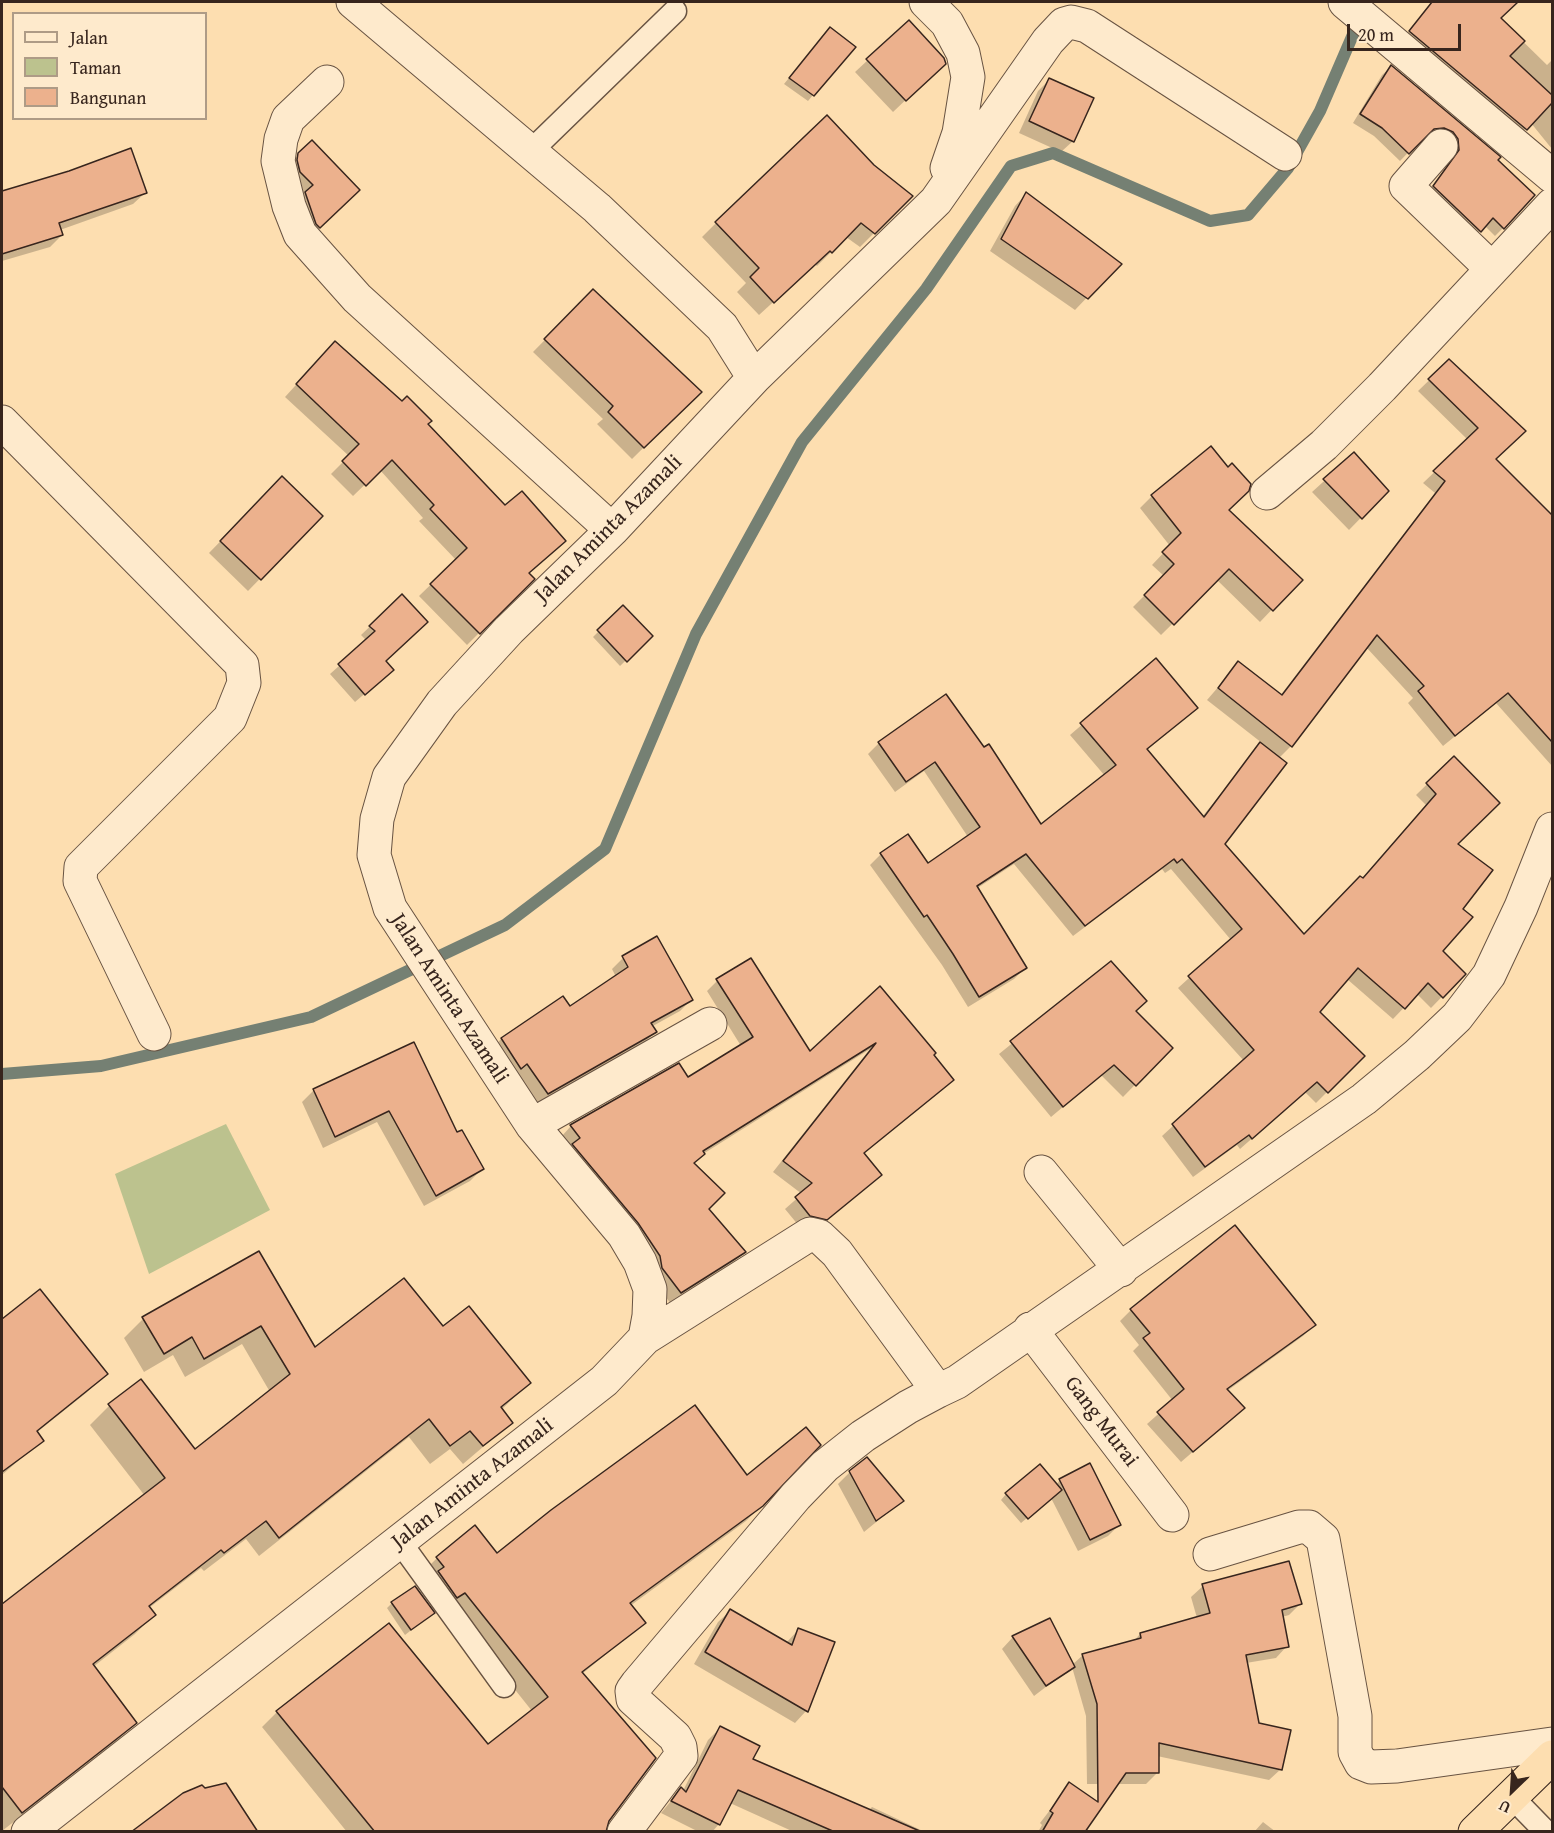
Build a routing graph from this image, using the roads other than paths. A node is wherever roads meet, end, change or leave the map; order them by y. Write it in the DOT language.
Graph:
graph roads {
  1 [pos="352,2"];
  2 [pos="926,2"];
  3 [pos="1345,2"];
  4 [pos="675,11"];
  5 [pos="327,82"];
  6 [pos="1441,146"];
  7 [pos="532,150"];
  8 [pos="1285,154"];
  9 [pos="1552,176"];
  10 [pos="936,201"];
  11 [pos="1552,205"];
  12 [pos="1491,268"];
  13 [pos="754,378"];
  14 [pos="2,422"];
  15 [pos="1268,493"];
  16 [pos="612,530"];
  17 [pos="1552,829"];
  18 [pos="710,1024"];
  19 [pos="154,1034"];
  20 [pos="532,1125"];
  21 [pos="1041,1172"];
  22 [pos="1121,1270"];
  23 [pos="1030,1329"];
  24 [pos="645,1338"];
  25 [pos="938,1391"];
  26 [pos="1172,1515"];
  27 [pos="400,1542"];
  28 [pos="1210,1554"];
  29 [pos="504,1686"];
  30 [pos="1552,1744"];
  31 [pos="1552,1757"];
  32 [pos="1511,1796"];
  33 [pos="28,1832"];
  34 [pos="624,1832"];
  35 [pos="1475,1832"];
  36 [pos="1546,1832"];
  1 -- 7 [label="street"];
  2 -- 10 [label="street"];
  3 -- 9 [label="street"];
  4 -- 7 [label="lane"];
  5 -- 16 [label="street"];
  6 -- 12 [label="street"];
  7 -- 13 [label="street"];
  8 -- 10 [label="street, Jalan Aminta Azamali"];
  10 -- 13 [label="street, Jalan Aminta Azamali"];
  11 -- 12 [label="street"];
  12 -- 15 [label="street"];
  13 -- 16 [label="street, Jalan Aminta Azamali"];
  14 -- 19 [label="street"];
  16 -- 20 [label="street, Jalan Aminta Azamali"];
  17 -- 22 [label="street"];
  18 -- 20 [label="street"];
  20 -- 24 [label="street, Jalan Aminta Azamali"];
  21 -- 22 [label="street"];
  22 -- 23 [label="street"];
  23 -- 25 [label="street"];
  23 -- 26 [label="street, Gang Murai"];
  24 -- 25 [label="street"];
  24 -- 27 [label="street, Jalan Aminta Azamali"];
  25 -- 34 [label="street"];
  27 -- 29 [label="lane"];
  27 -- 33 [label="street, Jalan Aminta Azamali"];
  28 -- 30 [label="street"];
  31 -- 32 [label="highway"];
  32 -- 35 [label="highway"];
  32 -- 36 [label="lane"];
}
